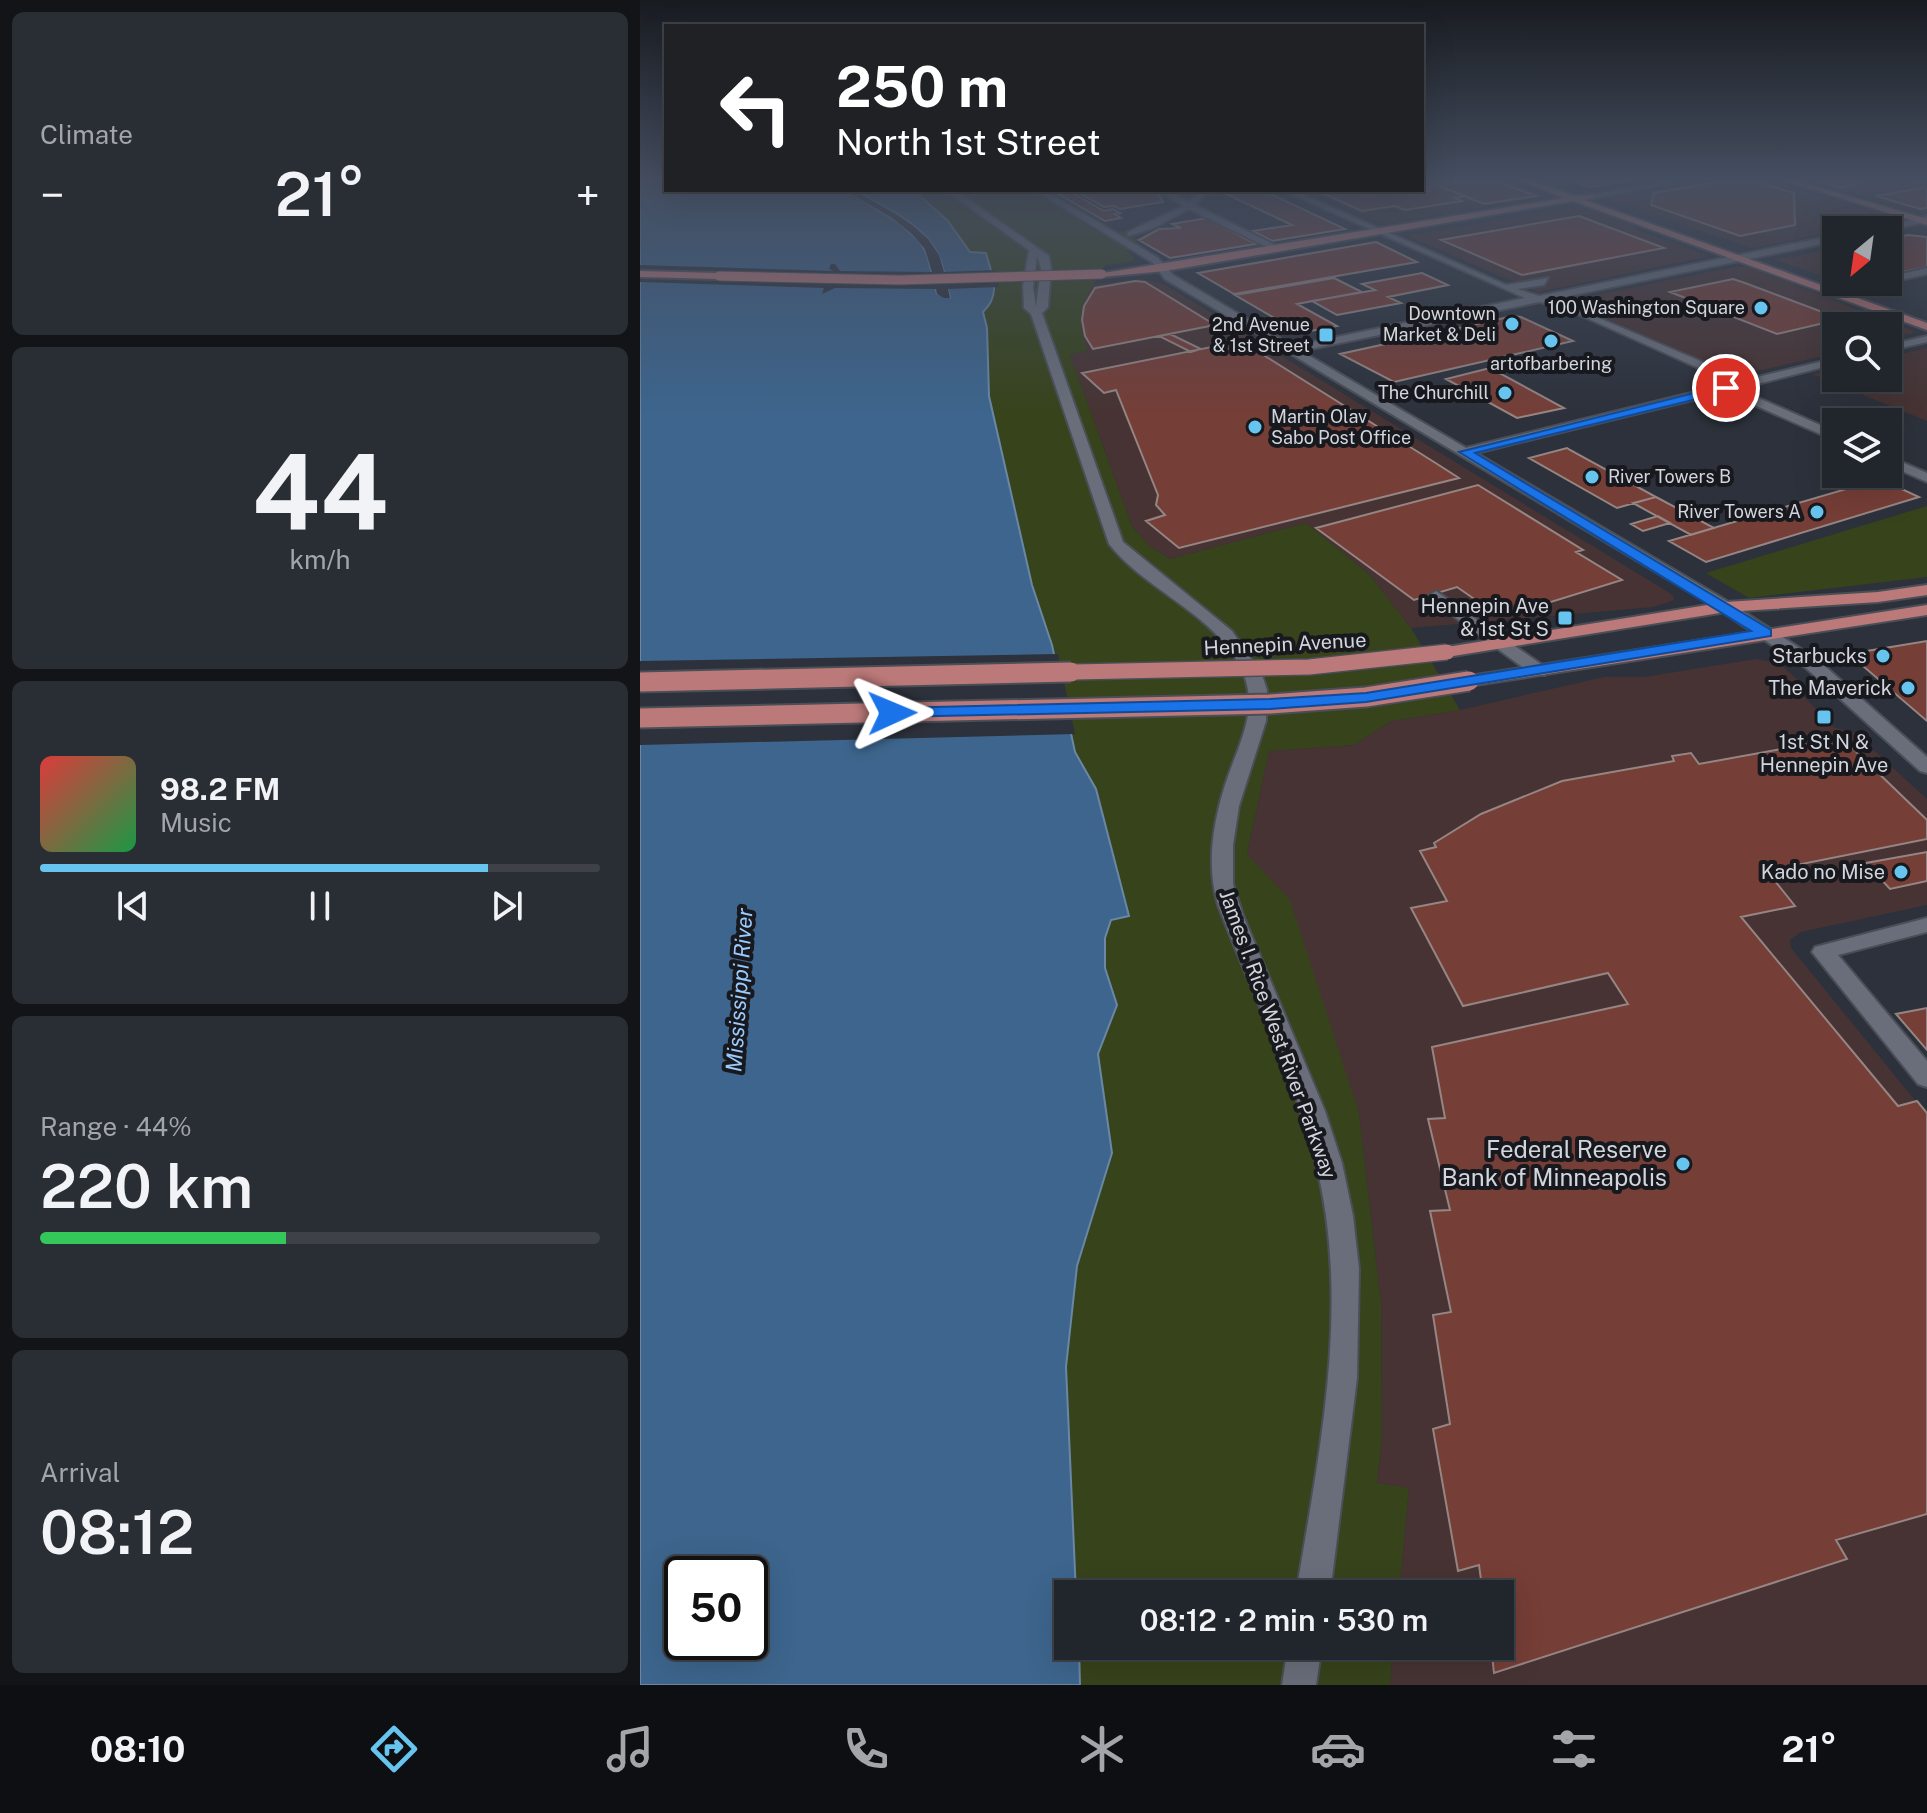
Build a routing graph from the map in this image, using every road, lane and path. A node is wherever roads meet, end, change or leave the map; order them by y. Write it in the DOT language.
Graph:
graph roads {
  1 [pos="1032,258"];
  2 [pos="1152,258"];
  3 [pos="1227,258"];
  4 [pos="1437,258"];
  5 [pos="1740,258"];
  6 [pos="1762,258"];
  7 [pos="1165,268"];
  8 [pos="1620,271"];
  9 [pos="1927,271"];
  10 [pos="640,274"];
  11 [pos="1902,277"];
  12 [pos="1637,278"];
  13 [pos="1822,279"];
  14 [pos="1524,284"];
  15 [pos="1505,288"];
  16 [pos="1868,296"];
  17 [pos="1538,299"];
  18 [pos="1927,317"];
  19 [pos="1927,327"];
  20 [pos="1927,339"];
  21 [pos="1902,345"];
  22 [pos="1293,349"];
  23 [pos="1822,365"];
  24 [pos="1745,384"];
  25 [pos="1726,388"];
  26 [pos="1822,431"];
  27 [pos="1465,452"];
  28 [pos="1902,466"];
  29 [pos="1927,478"];
  30 [pos="1927,590"];
  31 [pos="1436,596"];
  32 [pos="1726,607"];
  33 [pos="1927,610"];
  34 [pos="1765,633"];
  35 [pos="1499,642"];
  36 [pos="1539,671"];
  37 [pos="640,682"];
  38 [pos="640,718"];
  39 [pos="1927,767"];
  40 [pos="1927,925"];
  41 [pos="1927,1078"];
  42 [pos="1315,1580"];
  43 [pos="1303,1660"];
  44 [pos="1299,1685"];
  1 -- 42 [label="street, James I. Rice West River Parkway"];
  2 -- 7 [label="street"];
  3 -- 7 [label="main road"];
  4 -- 15 [label="street"];
  5 -- 12 [label="street"];
  5 -- 19 [label="main road"];
  6 -- 13 [label="main road"];
  7 -- 10 [label="main road, bridge"];
  7 -- 22 [label="street"];
  8 -- 12 [label="street"];
  9 -- 11 [label="street"];
  12 -- 17 [label="street"];
  14 -- 15 [label="street"];
  15 -- 17 [label="street"];
  16 -- 18 [label="main road"];
  17 -- 22 [label="street"];
  17 -- 24 [label="street"];
  20 -- 21 [label="street"];
  22 -- 27 [label="street"];
  23 -- 24 [label="street"];
  24 -- 25 [label="street"];
  25 -- 26 [label="street"];
  25 -- 27 [label="street"];
  27 -- 32 [label="street"];
  28 -- 29 [label="street"];
  30 -- 32 [label="main road, Hennepin Avenue"];
  31 -- 35 [label="street"];
  32 -- 34 [label="street"];
  32 -- 35 [label="main road, Hennepin Avenue"];
  33 -- 34 [label="main road"];
  34 -- 36 [label="main road"];
  34 -- 39 [label="street"];
  35 -- 36 [label="street"];
  35 -- 37 [label="main road, Hennepin Avenue, bridge"];
  36 -- 38 [label="main road, bridge"];
  40 -- 41 [label="street"];
  43 -- 44 [label="street"];
}
